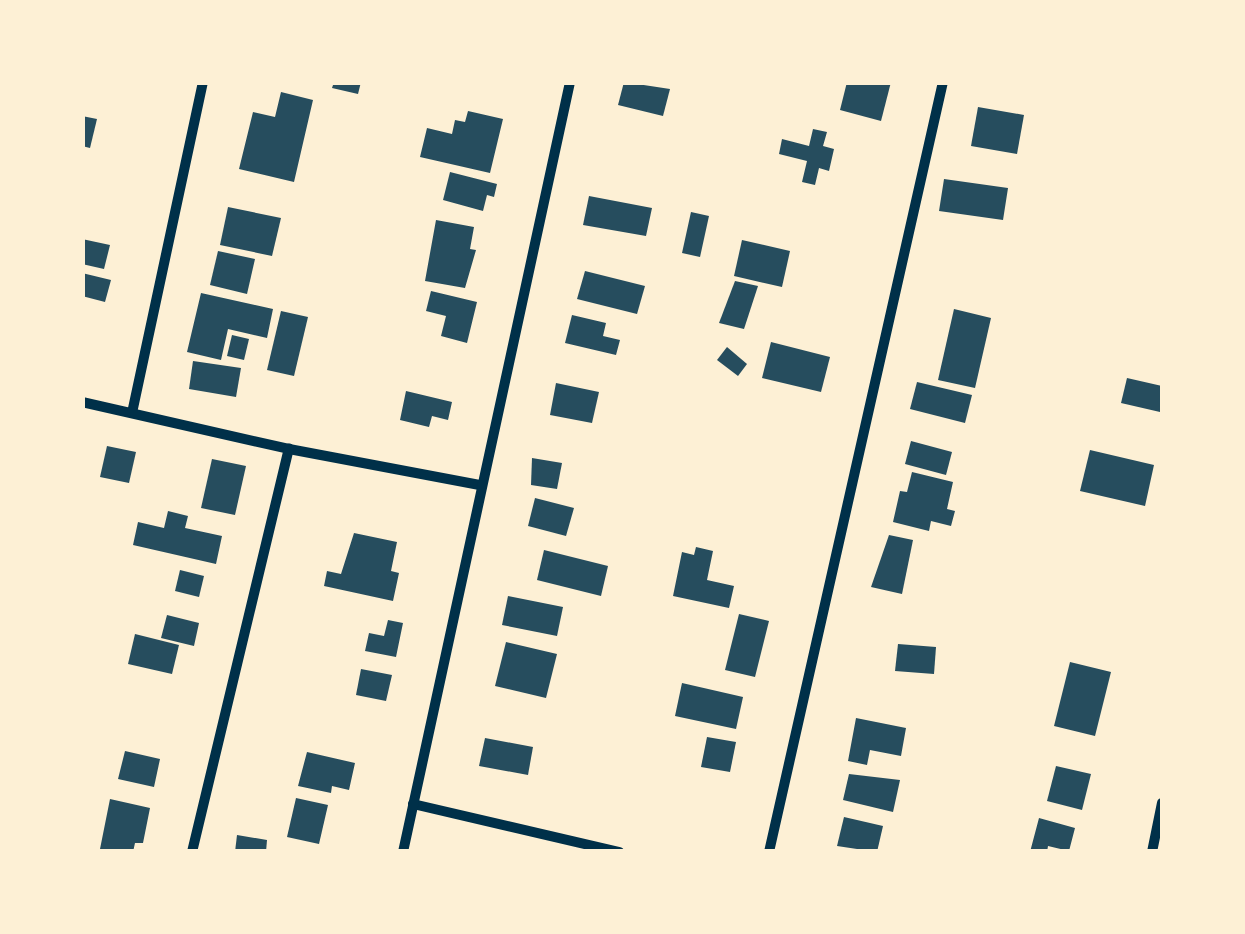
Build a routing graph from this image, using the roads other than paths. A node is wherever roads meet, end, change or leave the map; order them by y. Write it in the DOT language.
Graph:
graph roads {
  1 [pos="204,82"];
  2 [pos="570,82"];
  3 [pos="943,82"];
  4 [pos="82,402"];
  5 [pos="132,412"];
  6 [pos="289,449"];
  7 [pos="480,484"];
  8 [pos="1162,803"];
  9 [pos="414,804"];
  10 [pos="192,852"];
  11 [pos="403,852"];
  12 [pos="620,852"];
  13 [pos="769,852"];
  14 [pos="1152,852"];
  1 -- 5 [label="street"];
  2 -- 7 [label="street"];
  3 -- 13 [label="street"];
  4 -- 5 [label="street"];
  5 -- 6 [label="street"];
  6 -- 7 [label="street"];
  6 -- 10 [label="street"];
  7 -- 9 [label="street"];
  8 -- 14 [label="street"];
  9 -- 11 [label="street"];
  9 -- 12 [label="street"];
}
